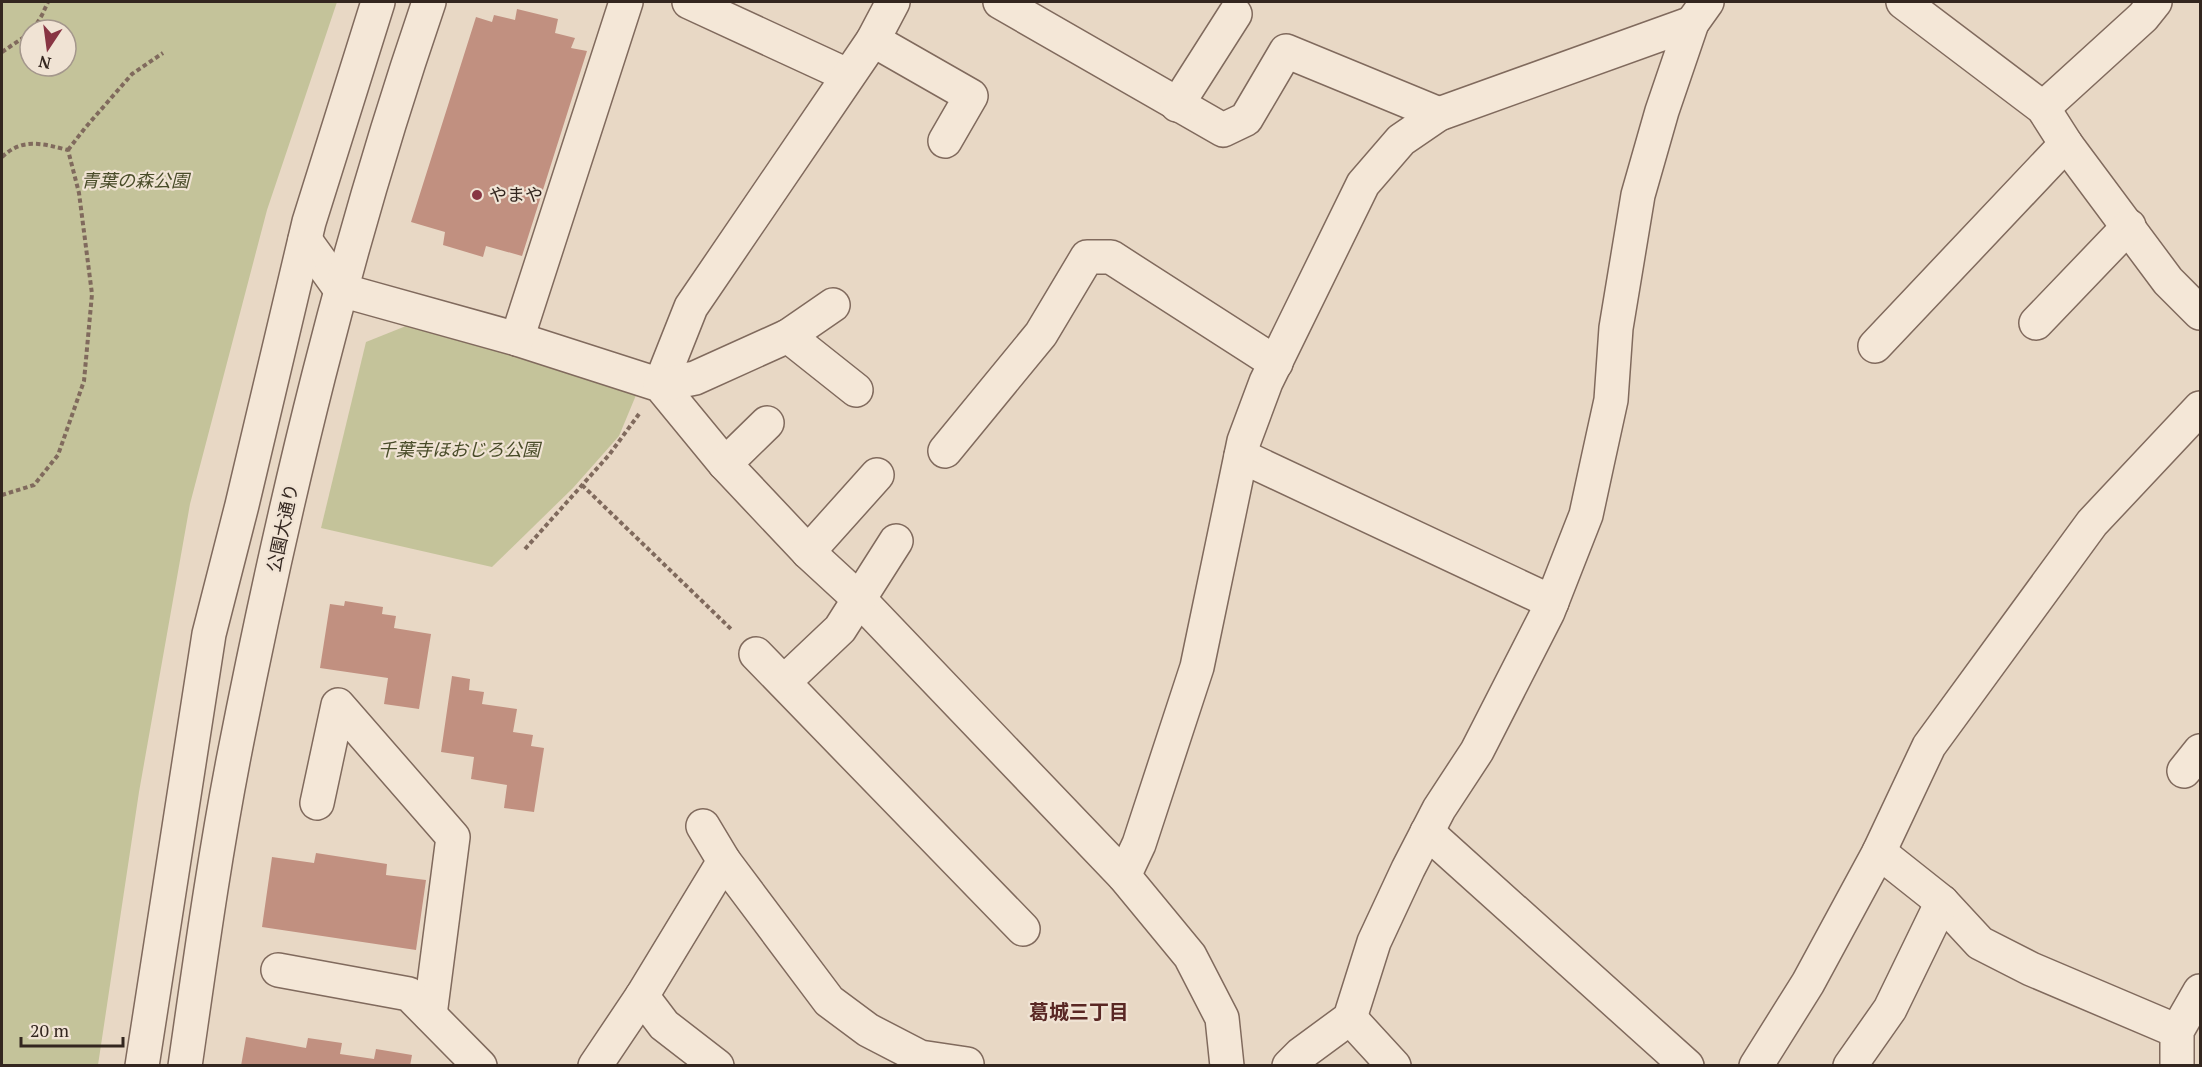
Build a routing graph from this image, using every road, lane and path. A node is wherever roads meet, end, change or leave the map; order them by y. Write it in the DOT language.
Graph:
graph roads {
  1 [pos="48,2"];
  2 [pos="378,2"];
  3 [pos="429,2"];
  4 [pos="626,2"];
  5 [pos="690,2"];
  6 [pos="893,2"];
  7 [pos="1000,2"];
  8 [pos="1903,2"];
  9 [pos="2155,2"];
  10 [pos="1699,12"];
  11 [pos="1235,14"];
  12 [pos="40,18"];
  13 [pos="873,40"];
  14 [pos="18,41"];
  15 [pos="2,52"];
  16 [pos="163,52"];
  17 [pos="847,75"];
  18 [pos="1177,105"];
  19 [pos="2043,108"];
  20 [pos="1438,114"];
  21 [pos="945,141"];
  22 [pos="2066,144"];
  23 [pos="69,150"];
  24 [pos="2,157"];
  25 [pos="2129,226"];
  26 [pos="305,240"];
  27 [pos="341,290"];
  28 [pos="833,305"];
  29 [pos="2200,313"];
  30 [pos="2036,323"];
  31 [pos="283,335"];
  32 [pos="788,336"];
  33 [pos="518,339"];
  34 [pos="1875,346"];
  35 [pos="1276,363"];
  36 [pos="660,385"];
  37 [pos="856,390"];
  38 [pos="2200,408"];
  39 [pos="767,423"];
  40 [pos="945,451"];
  41 [pos="1241,456"];
  42 [pos="725,464"];
  43 [pos="877,475"];
  44 [pos="582,485"];
  45 [pos="2,495"];
  46 [pos="896,541"];
  47 [pos="525,549"];
  48 [pos="808,552"];
  49 [pos="859,598"];
  50 [pos="1552,602"];
  51 [pos="756,654"];
  52 [pos="784,682"];
  53 [pos="317,803"];
  54 [pos="703,826"];
  55 [pos="1427,832"];
  56 [pos="1879,852"];
  57 [pos="723,861"];
  58 [pos="1124,876"];
  59 [pos="1942,902"];
  60 [pos="1023,930"];
  61 [pos="278,970"];
  62 [pos="2200,991"];
  63 [pos="642,996"];
  64 [pos="430,1015"];
  65 [pos="1350,1018"];
  66 [pos="2177,1031"];
  67 [pos="950,1063"];
  68 [pos="142,1065"];
  69 [pos="185,1065"];
  70 [pos="480,1065"];
  71 [pos="595,1065"];
  72 [pos="717,1065"];
  73 [pos="1227,1065"];
  74 [pos="1289,1065"];
  75 [pos="1394,1065"];
  76 [pos="1687,1065"];
  77 [pos="1756,1065"];
  78 [pos="1850,1065"];
  79 [pos="2177,1065"];
  1 -- 12 [label="path"];
  2 -- 26 [label="street"];
  3 -- 27 [label="street, 公園大通り"];
  4 -- 33 [label="street"];
  5 -- 17 [label="street"];
  6 -- 13 [label="street"];
  7 -- 18 [label="street"];
  8 -- 19 [label="street"];
  9 -- 19 [label="street"];
  10 -- 20 [label="street"];
  10 -- 50 [label="street"];
  11 -- 18 [label="street"];
  13 -- 17 [label="street"];
  13 -- 21 [label="street"];
  14 -- 15 [label="path"];
  16 -- 23 [label="path"];
  17 -- 36 [label="street"];
  18 -- 20 [label="street"];
  19 -- 22 [label="street"];
  20 -- 35 [label="street"];
  22 -- 25 [label="street"];
  22 -- 34 [label="street"];
  23 -- 24 [label="path"];
  23 -- 45 [label="path"];
  25 -- 29 [label="street"];
  25 -- 30 [label="street"];
  26 -- 27 [label="street"];
  26 -- 31 [label="street"];
  27 -- 31 [label="street"];
  27 -- 33 [label="street"];
  27 -- 69 [label="street, 公園大通り"];
  28 -- 32 [label="street"];
  31 -- 68 [label="street"];
  32 -- 36 [label="street"];
  32 -- 37 [label="street"];
  33 -- 36 [label="street"];
  35 -- 40 [label="street"];
  35 -- 41 [label="street"];
  36 -- 42 [label="street"];
  36 -- 44 [label="path"];
  38 -- 56 [label="street"];
  39 -- 42 [label="street"];
  41 -- 50 [label="street"];
  41 -- 58 [label="street"];
  42 -- 48 [label="street"];
  43 -- 48 [label="street"];
  44 -- 47 [label="path"];
  44 -- 51 [label="path"];
  46 -- 49 [label="street"];
  48 -- 49 [label="street"];
  49 -- 52 [label="street"];
  49 -- 58 [label="street"];
  50 -- 55 [label="street"];
  51 -- 52 [label="street"];
  52 -- 60 [label="street"];
  53 -- 64 [label="street"];
  54 -- 57 [label="street"];
  55 -- 65 [label="street"];
  55 -- 76 [label="street"];
  56 -- 59 [label="street"];
  56 -- 77 [label="street"];
  57 -- 63 [label="street"];
  57 -- 67 [label="street"];
  58 -- 73 [label="street"];
  59 -- 66 [label="street"];
  59 -- 78 [label="street"];
  61 -- 64 [label="street"];
  62 -- 66 [label="street"];
  63 -- 71 [label="street"];
  63 -- 72 [label="street"];
  64 -- 70 [label="street"];
  65 -- 74 [label="street"];
  65 -- 75 [label="street"];
  66 -- 79 [label="street"];
}
